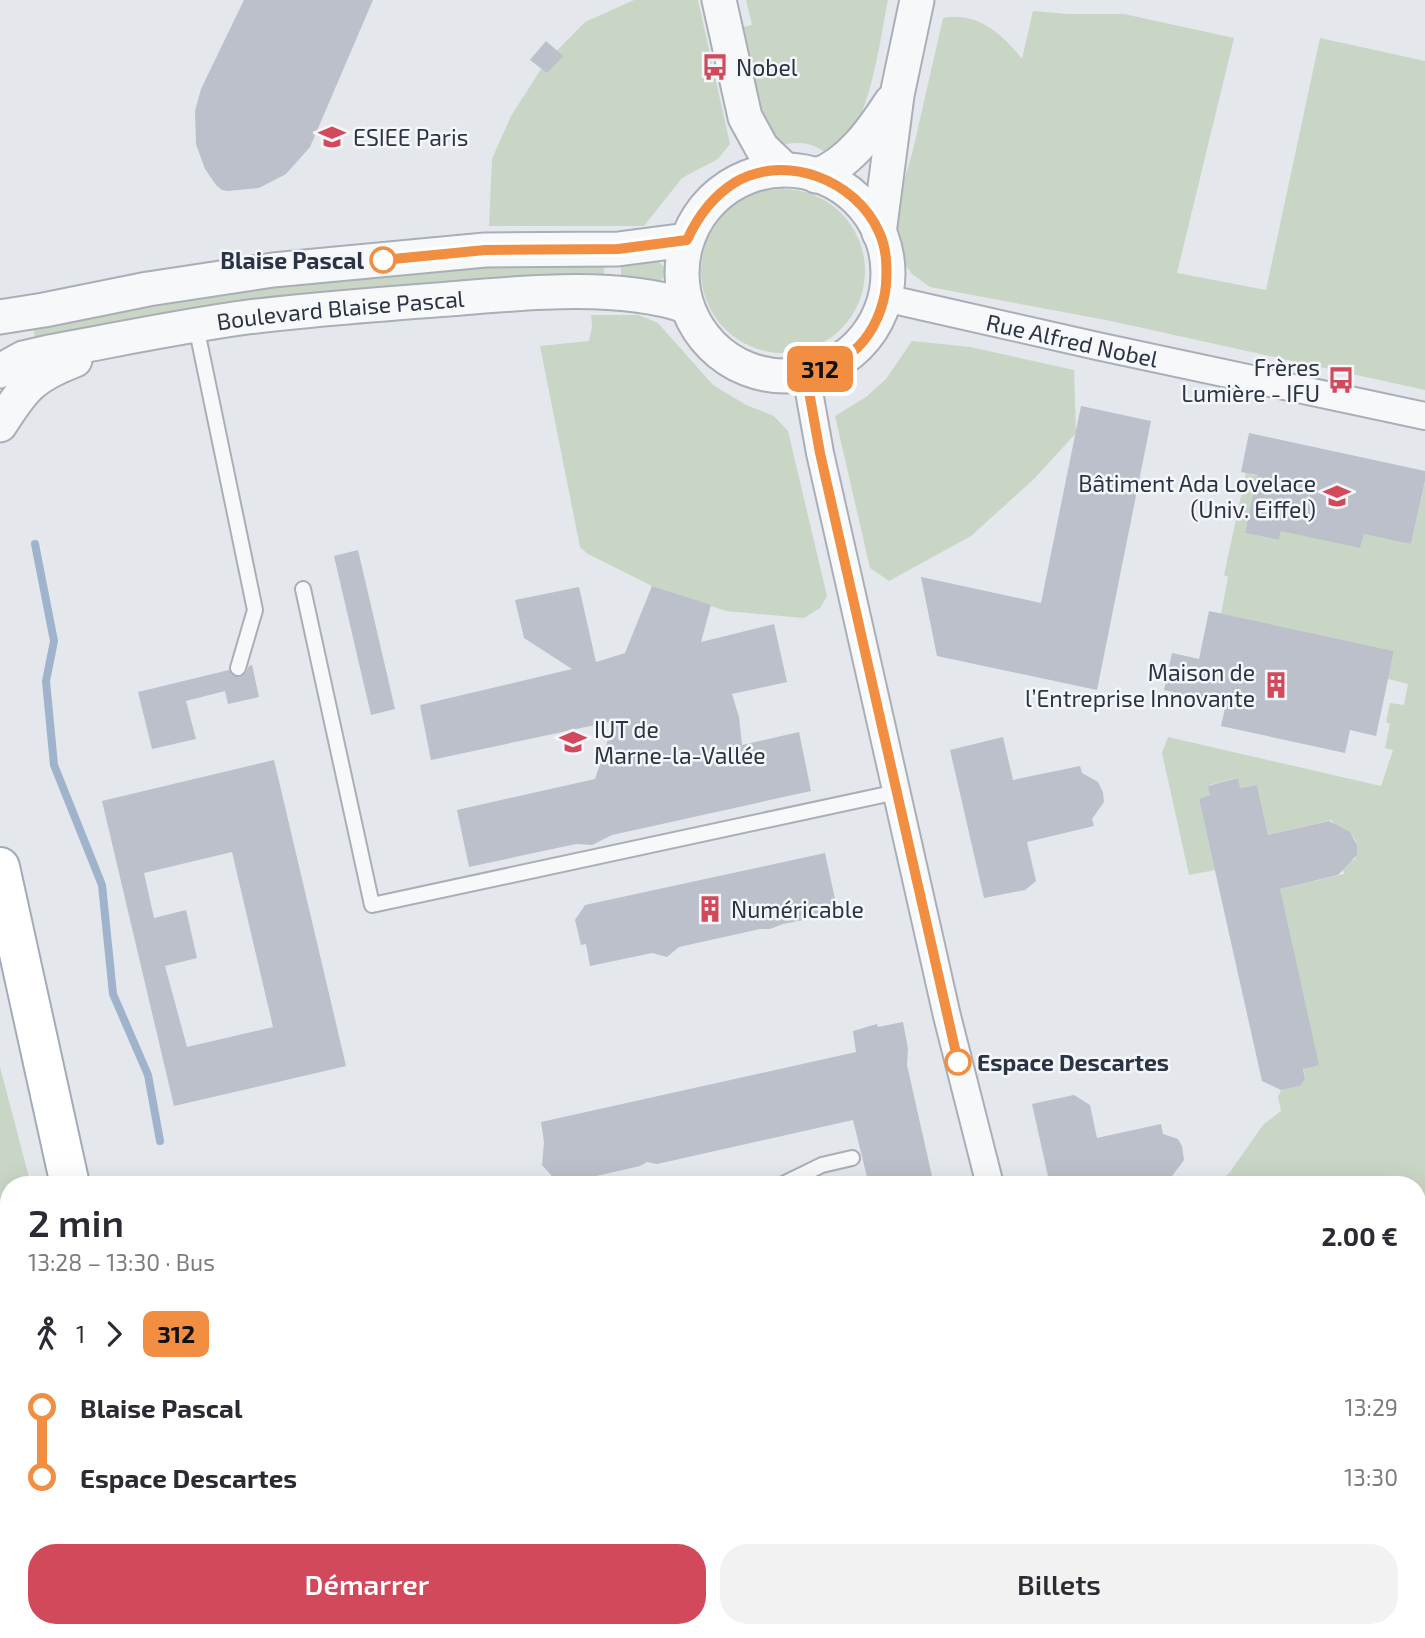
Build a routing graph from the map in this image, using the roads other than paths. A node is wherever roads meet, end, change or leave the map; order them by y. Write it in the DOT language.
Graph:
graph roads {
  1 [pos="719,0"];
  2 [pos="916,0"];
  3 [pos="897,94"];
  4 [pos="745,117"];
  5 [pos="784,169"];
  6 [pos="816,176"];
  7 [pos="736,182"];
  8 [pos="879,233"];
  9 [pos="687,240"];
  10 [pos="885,298"];
  11 [pos="686,306"];
  12 [pos="0,317"];
  13 [pos="196,326"];
  14 [pos="162,332"];
  15 [pos="0,370"];
  16 [pos="806,375"];
  17 [pos="1425,415"];
  18 [pos="0,425"];
  19 [pos="303,589"];
  20 [pos="238,668"];
  21 [pos="897,792"];
  22 [pos="0,867"];
  23 [pos="0,983"];
  24 [pos="852,1158"];
  25 [pos="46,1176"];
  26 [pos="68,1176"];
  27 [pos="799,1176"];
  28 [pos="988,1176"];
  1 -- 4 [label="street"];
  2 -- 3 [label="street"];
  3 -- 6 [label="street"];
  3 -- 8 [label="street"];
  4 -- 5 [label="street"];
  4 -- 7 [label="street"];
  5 -- 6 [label="street"];
  5 -- 7 [label="street"];
  6 -- 8 [label="street"];
  7 -- 9 [label="street"];
  8 -- 10 [label="street"];
  9 -- 11 [label="street"];
  9 -- 12 [label="street, Boulevard Blaise Pascal"];
  10 -- 16 [label="street"];
  10 -- 17 [label="street, Rue Alfred Nobel"];
  11 -- 13 [label="street, Boulevard Blaise Pascal"];
  11 -- 16 [label="street"];
  13 -- 14 [label="street, Boulevard Blaise Pascal"];
  13 -- 20 [label="lane"];
  14 -- 15 [label="street, Boulevard Blaise Pascal"];
  14 -- 18 [label="street"];
  16 -- 21 [label="street"];
  19 -- 21 [label="lane"];
  21 -- 28 [label="street"];
  22 -- 26 [label="main road"];
  23 -- 25 [label="main road"];
  24 -- 27 [label="lane"];
}
